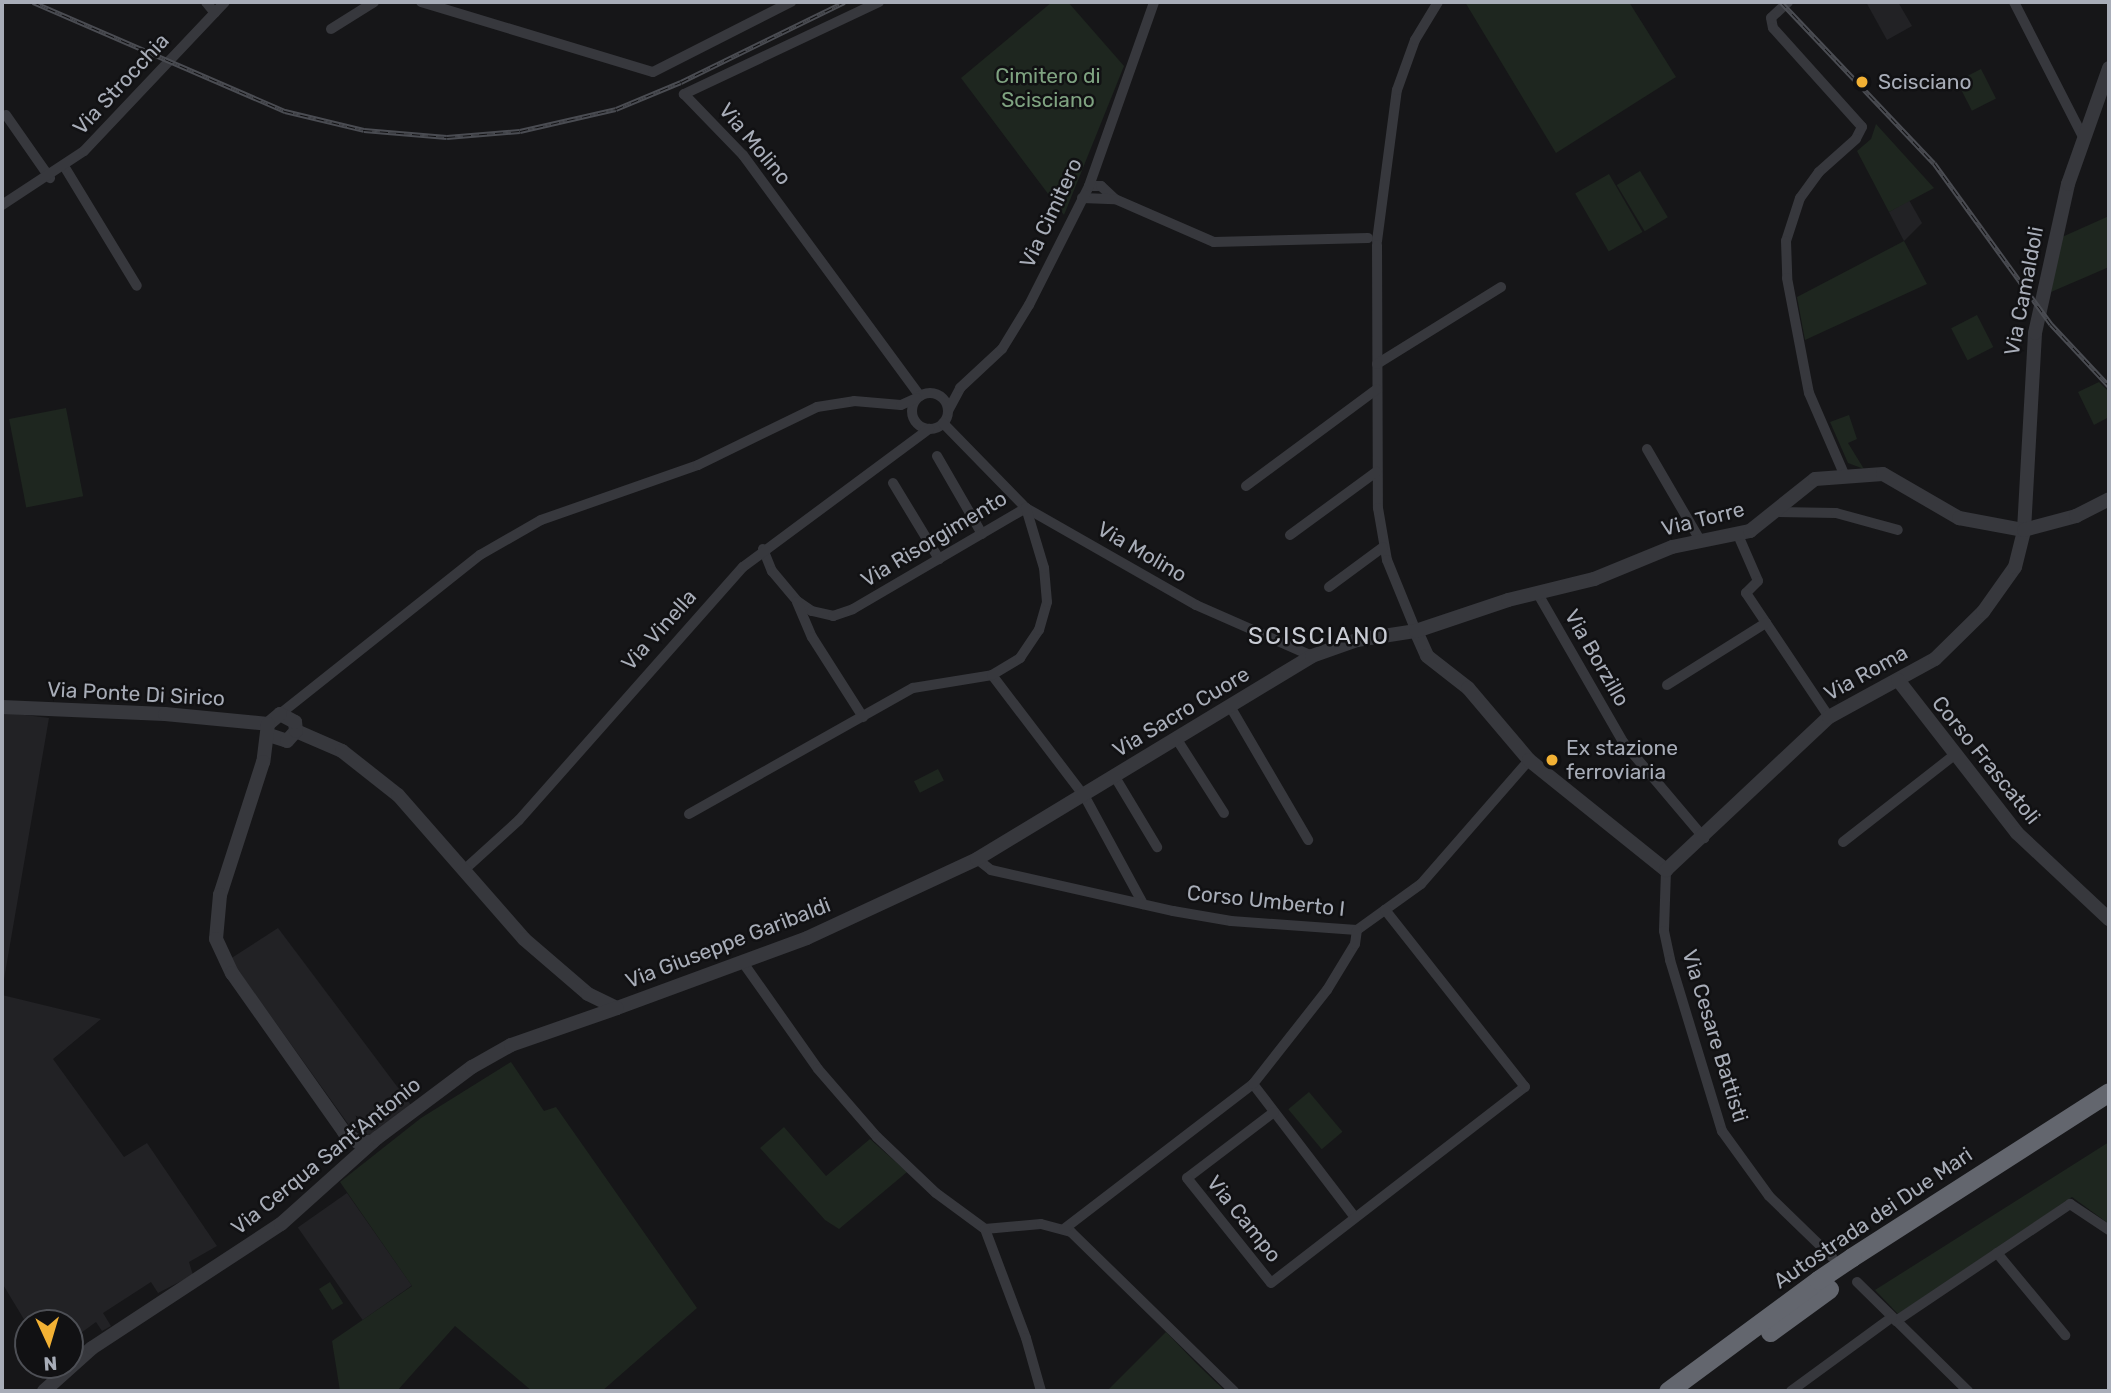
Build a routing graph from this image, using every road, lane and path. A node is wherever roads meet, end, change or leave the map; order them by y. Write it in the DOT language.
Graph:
graph roads {
  1 [pos="206,2"];
  2 [pos="225,2"];
  3 [pos="374,2"];
  4 [pos="421,2"];
  5 [pos="791,2"];
  6 [pos="879,2"];
  7 [pos="1154,2"];
  8 [pos="1438,2"];
  9 [pos="1788,2"];
  10 [pos="2014,2"];
  11 [pos="215,13"];
  12 [pos="331,29"];
  13 [pos="2109,68"];
  14 [pos="6,116"];
  15 [pos="2082,135"];
  16 [pos="1097,160"];
  17 [pos="64,166"];
  18 [pos="50,178"];
  19 [pos="1089,186"];
  20 [pos="1111,195"];
  21 [pos="1082,198"];
  22 [pos="2,205"];
  23 [pos="1371,242"];
  24 [pos="136,286"];
  25 [pos="1501,287"];
  26 [pos="1377,364"];
  27 [pos="966,382"];
  28 [pos="1377,390"];
  29 [pos="934,393"];
  30 [pos="919,397"];
  31 [pos="873,403"];
  32 [pos="948,411"];
  33 [pos="912,414"];
  34 [pos="943,423"];
  35 [pos="929,429"];
  36 [pos="907,442"];
  37 [pos="1647,449"];
  38 [pos="937,456"];
  39 [pos="1376,472"];
  40 [pos="1844,474"];
  41 [pos="893,483"];
  42 [pos="1246,486"];
  43 [pos="2109,499"];
  44 [pos="1026,508"];
  45 [pos="1777,512"];
  46 [pos="1898,530"];
  47 [pos="2024,530"];
  48 [pos="982,534"];
  49 [pos="1290,535"];
  50 [pos="1738,535"];
  51 [pos="1700,540"];
  52 [pos="1383,547"];
  53 [pos="763,549"];
  54 [pos="939,559"];
  55 [pos="750,560"];
  56 [pos="772,571"];
  57 [pos="1329,587"];
  58 [pos="1538,594"];
  59 [pos="797,601"];
  60 [pos="1766,623"];
  61 [pos="1416,631"];
  62 [pos="1312,656"];
  63 [pos="992,675"];
  64 [pos="1898,680"];
  65 [pos="1667,685"];
  66 [pos="304,697"];
  67 [pos="2,707"];
  68 [pos="1231,708"];
  69 [pos="280,713"];
  70 [pos="863,717"];
  71 [pos="1829,717"];
  72 [pos="269,730"];
  73 [pos="292,731"];
  74 [pos="1176,738"];
  75 [pos="1953,756"];
  76 [pos="1530,760"];
  77 [pos="263,762"];
  78 [pos="1115,777"];
  79 [pos="1085,797"];
  80 [pos="1224,813"];
  81 [pos="689,814"];
  82 [pos="1704,838"];
  83 [pos="1308,840"];
  84 [pos="1843,842"];
  85 [pos="1157,847"];
  86 [pos="978,859"];
  87 [pos="464,870"];
  88 [pos="1666,870"];
  89 [pos="1143,904"];
  90 [pos="1385,910"];
  91 [pos="2109,919"];
  92 [pos="1357,930"];
  93 [pos="744,964"];
  94 [pos="617,1008"];
  95 [pos="1253,1084"];
  96 [pos="2109,1092"];
  97 [pos="2109,1106"];
  98 [pos="1274,1112"];
  99 [pos="359,1148"];
  100 [pos="2021,1154"];
  101 [pos="1354,1216"];
  102 [pos="985,1229"];
  103 [pos="1064,1229"];
  104 [pos="2109,1230"];
  105 [pos="1997,1253"];
  106 [pos="1832,1257"];
  107 [pos="1856,1269"];
  108 [pos="1823,1284"];
  109 [pos="1894,1319"];
  110 [pos="2065,1335"];
  111 [pos="44,1391"];
  112 [pos="1041,1391"];
  113 [pos="1234,1391"];
  114 [pos="1668,1391"];
  115 [pos="1690,1391"];
  116 [pos="1791,1391"];
  117 [pos="1968,1391"];
  1 -- 11 [label="street"];
  2 -- 11 [label="street, Via Strocchia"];
  3 -- 12 [label="street"];
  4 -- 5 [label="street"];
  6 -- 30 [label="street, Via Molino"];
  7 -- 16 [label="street, Via Cimitero"];
  8 -- 23 [label="street"];
  9 -- 40 [label="street"];
  10 -- 15 [label="street"];
  11 -- 17 [label="street, Via Strocchia"];
  13 -- 15 [label="street, Via Camaldoli"];
  14 -- 18 [label="street"];
  15 -- 47 [label="street, Via Camaldoli"];
  16 -- 19 [label="street, Via Cimitero"];
  16 -- 20 [label="street"];
  17 -- 18 [label="street, Via Strocchia"];
  17 -- 24 [label="street"];
  18 -- 22 [label="street, Via Strocchia"];
  19 -- 20 [label="street"];
  19 -- 21 [label="street, Via Cimitero"];
  20 -- 21 [label="street"];
  20 -- 23 [label="street"];
  21 -- 27 [label="street, Via Cimitero"];
  23 -- 26 [label="street"];
  25 -- 26 [label="street"];
  26 -- 28 [label="street"];
  27 -- 29 [label="street"];
  27 -- 32 [label="street"];
  28 -- 39 [label="street"];
  28 -- 42 [label="street"];
  29 -- 30 [label="street"];
  29 -- 32 [label="street"];
  30 -- 31 [label="street"];
  30 -- 33 [label="street"];
  31 -- 33 [label="street"];
  31 -- 66 [label="street"];
  32 -- 34 [label="street"];
  33 -- 35 [label="street"];
  33 -- 36 [label="street"];
  34 -- 35 [label="street"];
  34 -- 44 [label="street, Via Molino"];
  35 -- 36 [label="street, Via Vinella"];
  36 -- 53 [label="street, Via Vinella"];
  37 -- 51 [label="street"];
  38 -- 48 [label="street"];
  39 -- 49 [label="street"];
  39 -- 52 [label="street"];
  40 -- 45 [label="street, Via Torre"];
  40 -- 47 [label="street, Via Torre"];
  41 -- 54 [label="street"];
  43 -- 47 [label="street"];
  44 -- 48 [label="street, Via Risorgimento"];
  44 -- 62 [label="street, Via Molino"];
  44 -- 63 [label="street, Via Risorgimento"];
  45 -- 46 [label="street"];
  45 -- 50 [label="street, Via Torre"];
  47 -- 64 [label="street, Via Roma"];
  48 -- 54 [label="street, Via Risorgimento"];
  50 -- 51 [label="street, Via Torre"];
  50 -- 60 [label="street"];
  51 -- 58 [label="street, Via Torre"];
  52 -- 57 [label="street"];
  52 -- 61 [label="street"];
  53 -- 55 [label="street, Via Vinella"];
  53 -- 56 [label="street"];
  54 -- 59 [label="street, Via Risorgimento"];
  55 -- 56 [label="street"];
  55 -- 87 [label="street, Via Vinella"];
  56 -- 59 [label="street, Via Risorgimento"];
  58 -- 61 [label="street, Via Torre"];
  58 -- 82 [label="street, Via Borzillo"];
  59 -- 70 [label="street"];
  60 -- 65 [label="street"];
  60 -- 71 [label="street"];
  61 -- 62 [label="street, Via Sacro Cuore"];
  61 -- 76 [label="street"];
  62 -- 68 [label="street, Via Sacro Cuore"];
  63 -- 70 [label="street, Via Risorgimento"];
  63 -- 79 [label="street"];
  64 -- 71 [label="street, Via Roma"];
  64 -- 75 [label="street, Corso Frascatoli"];
  66 -- 69 [label="street"];
  66 -- 73 [label="street"];
  67 -- 72 [label="street, Via Ponte Di Sirico"];
  68 -- 74 [label="street, Via Sacro Cuore"];
  68 -- 83 [label="street"];
  69 -- 72 [label="street"];
  69 -- 73 [label="street"];
  70 -- 81 [label="street, Via Risorgimento"];
  71 -- 82 [label="street, Via Roma"];
  72 -- 73 [label="street, Via Ponte Di Sirico"];
  72 -- 77 [label="street"];
  73 -- 77 [label="street"];
  73 -- 87 [label="street, Via Giuseppe Garibaldi"];
  74 -- 78 [label="street, Via Sacro Cuore"];
  74 -- 80 [label="street"];
  75 -- 84 [label="street"];
  75 -- 91 [label="street, Corso Frascatoli"];
  76 -- 88 [label="street"];
  76 -- 90 [label="street, Corso Umberto I"];
  77 -- 99 [label="street"];
  78 -- 79 [label="street, Via Sacro Cuore"];
  78 -- 85 [label="street"];
  79 -- 86 [label="street, Via Sacro Cuore"];
  79 -- 89 [label="street"];
  82 -- 88 [label="street, Via Roma"];
  86 -- 89 [label="street, Corso Umberto I"];
  86 -- 93 [label="street, Via Giuseppe Garibaldi"];
  87 -- 94 [label="street, Via Giuseppe Garibaldi"];
  88 -- 106 [label="street, Via Cesare Battisti"];
  89 -- 92 [label="street, Corso Umberto I"];
  90 -- 92 [label="street, Corso Umberto I"];
  90 -- 101 [label="street"];
  92 -- 95 [label="street"];
  93 -- 94 [label="street, Via Giuseppe Garibaldi"];
  93 -- 102 [label="street"];
  94 -- 99 [label="street, Via Cerqua Sant'Antonio"];
  95 -- 98 [label="street"];
  95 -- 103 [label="street"];
  96 -- 100 [label="highway, Autostrada dei Due Mari"];
  97 -- 100 [label="highway, Autostrada dei Due Mari"];
  98 -- 101 [label="street"];
  98 -- 101 [label="street, Via Campo"];
  99 -- 111 [label="street, Via Cerqua Sant'Antonio"];
  100 -- 107 [label="highway, Autostrada dei Due Mari"];
  102 -- 103 [label="street"];
  102 -- 112 [label="street"];
  103 -- 113 [label="street"];
  104 -- 105 [label="street"];
  105 -- 109 [label="street"];
  105 -- 110 [label="street"];
  107 -- 108 [label="highway, Autostrada dei Due Mari"];
  107 -- 109 [label="street"];
  108 -- 114 [label="highway, Autostrada dei Due Mari"];
  108 -- 115 [label="highway, Autostrada dei Due Mari"];
  109 -- 116 [label="street"];
  109 -- 117 [label="street"];
}
